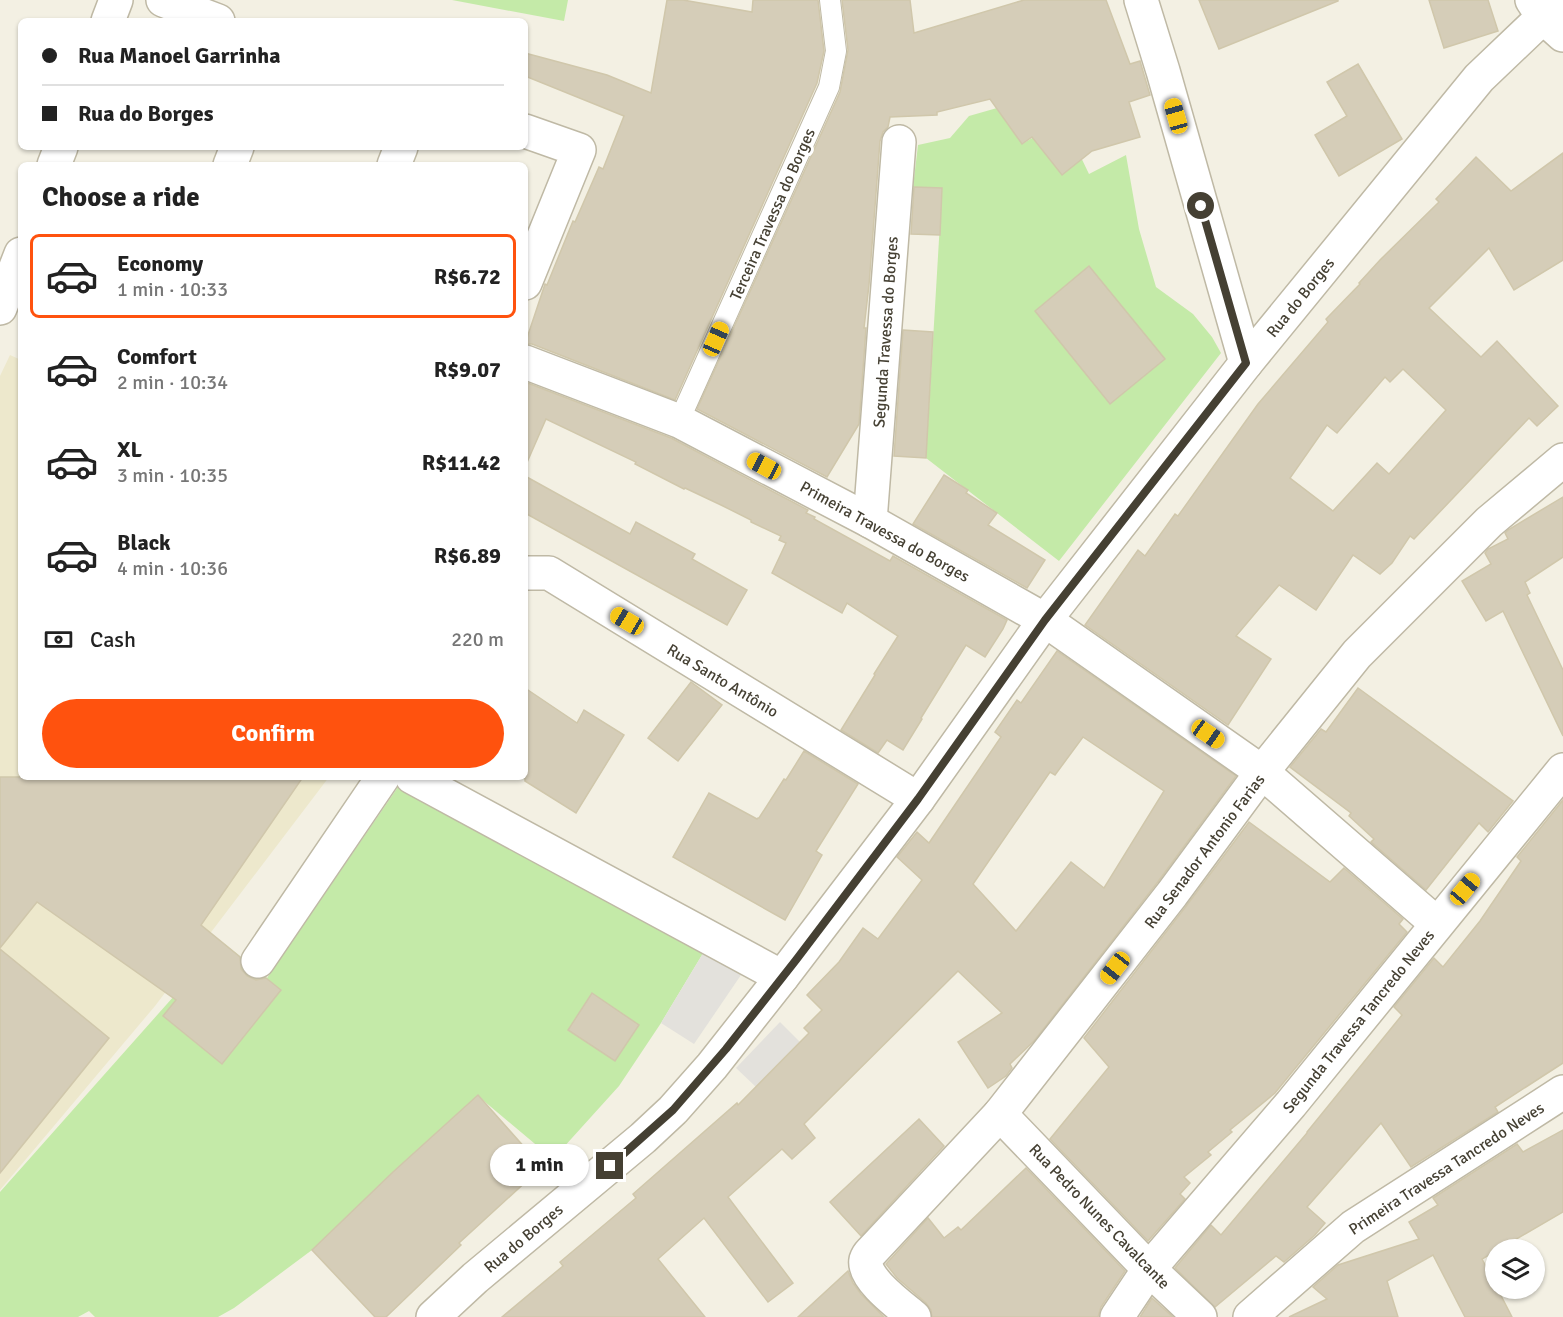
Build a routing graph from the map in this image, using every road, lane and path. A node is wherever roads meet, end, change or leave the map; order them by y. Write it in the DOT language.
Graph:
graph roads {
  1 [pos="116,0"];
  2 [pos="163,0"];
  3 [pos="830,0"];
  4 [pos="1141,0"];
  5 [pos="1550,14"];
  6 [pos="109,18"];
  7 [pos="210,18"];
  8 [pos="528,132"];
  9 [pos="899,142"];
  10 [pos="18,265"];
  11 [pos="528,276"];
  12 [pos="10,296"];
  13 [pos="528,363"];
  14 [pos="1246,363"];
  15 [pos="679,421"];
  16 [pos="1563,460"];
  17 [pos="870,521"];
  18 [pos="528,573"];
  19 [pos="1045,620"];
  20 [pos="1563,770"];
  21 [pos="1263,772"];
  22 [pos="381,780"];
  23 [pos="418,780"];
  24 [pos="918,799"];
  25 [pos="1436,923"];
  26 [pos="258,961"];
  27 [pos="782,977"];
  28 [pos="1563,1092"];
  29 [pos="1000,1114"];
  30 [pos="1149,1269"];
  31 [pos="433,1317"];
  32 [pos="914,1317"];
  33 [pos="1117,1317"];
  34 [pos="1200,1317"];
  35 [pos="1250,1317"];
  1 -- 6 [label="street"];
  2 -- 7 [label="street"];
  3 -- 15 [label="lane, Terceira Travessa do Borges"];
  4 -- 14 [label="street"];
  5 -- 14 [label="street, Rua do Borges"];
  8 -- 11 [label="street"];
  9 -- 17 [label="street, Segunda Travessa do Borges"];
  10 -- 12 [label="street"];
  13 -- 15 [label="street, Primeira Travessa do Borges"];
  14 -- 19 [label="street, Rua do Borges"];
  15 -- 17 [label="street, Primeira Travessa do Borges"];
  16 -- 21 [label="street, Rua Senador Antonio Farias"];
  17 -- 19 [label="street, Primeira Travessa do Borges"];
  18 -- 24 [label="street, Rua Santo Antônio"];
  19 -- 21 [label="street"];
  19 -- 24 [label="street, Rua do Borges"];
  20 -- 25 [label="street, Segunda Travessa Tancredo Neves"];
  21 -- 25 [label="street"];
  21 -- 29 [label="street, Rua Senador Antonio Farias"];
  22 -- 26 [label="street"];
  23 -- 27 [label="street"];
  24 -- 27 [label="street, Rua do Borges"];
  25 -- 30 [label="street, Segunda Travessa Tancredo Neves"];
  27 -- 31 [label="street, Rua do Borges"];
  28 -- 35 [label="street, Primeira Travessa Tancredo Neves"];
  29 -- 30 [label="street, Rua Pedro Nunes Cavalcante"];
  29 -- 32 [label="street, Rua Senador Antonio Farias"];
  30 -- 33 [label="street, Segunda Travessa Tancredo Neves"];
  30 -- 34 [label="street, Rua Pedro Nunes Cavalcante"];
}
